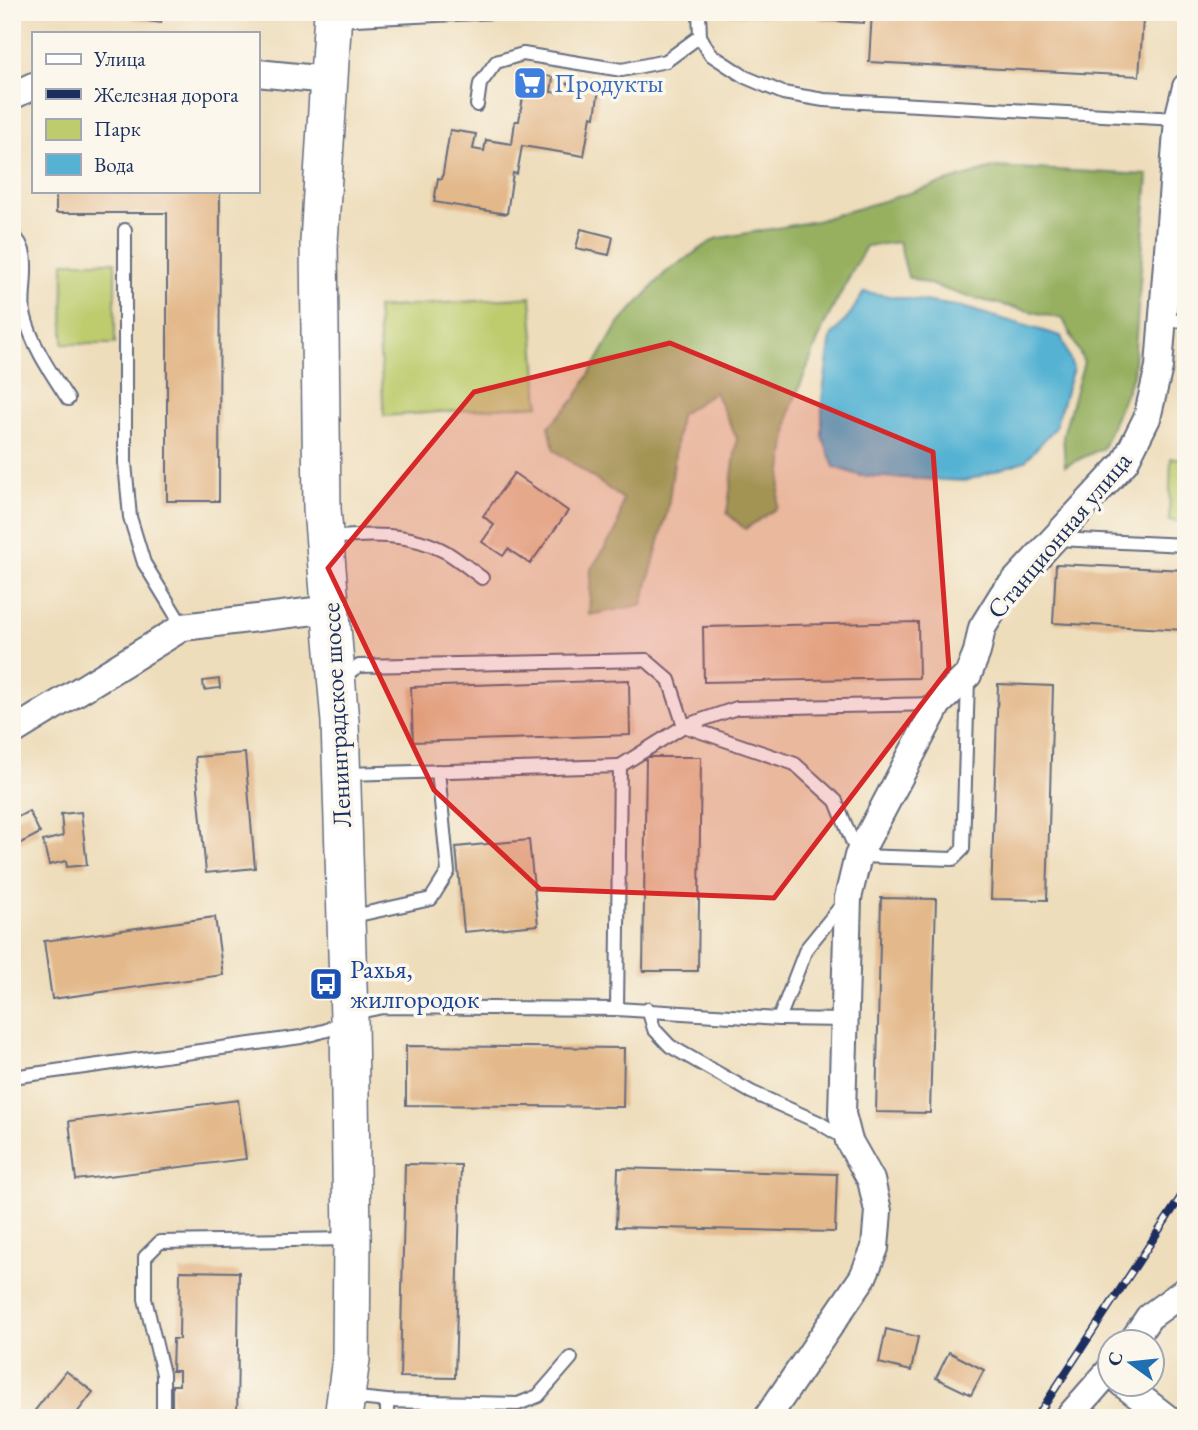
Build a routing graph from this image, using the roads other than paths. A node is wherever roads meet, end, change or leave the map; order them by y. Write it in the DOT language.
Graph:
graph roads {
  1 [pos="496,12"];
  2 [pos="699,12"];
  3 [pos="332,16"];
  4 [pos="700,36"];
  5 [pos="259,73"];
  6 [pos="327,80"];
  7 [pos="32,86"];
  8 [pos="12,96"];
  9 [pos="1183,99"];
  10 [pos="477,105"];
  11 [pos="125,230"];
  12 [pos="12,235"];
  13 [pos="1174,321"];
  14 [pos="68,400"];
  15 [pos="324,538"];
  16 [pos="1053,539"];
  17 [pos="1186,545"];
  18 [pos="482,578"];
  19 [pos="331,609"];
  20 [pos="183,627"];
  21 [pos="968,675"];
  22 [pos="338,679"];
  23 [pos="939,704"];
  24 [pos="684,726"];
  25 [pos="12,732"];
  26 [pos="620,766"];
  27 [pos="438,771"];
  28 [pos="342,775"];
  29 [pos="858,856"];
  30 [pos="848,898"];
  31 [pos="346,918"];
  32 [pos="617,1009"];
  33 [pos="648,1009"];
  34 [pos="349,1018"];
  35 [pos="779,1019"];
  36 [pos="845,1020"];
  37 [pos="12,1077"];
  38 [pos="849,1141"];
  39 [pos="352,1239"];
  40 [pos="1186,1290"];
  41 [pos="1142,1328"];
  42 [pos="571,1358"];
  43 [pos="1102,1398"];
  44 [pos="1139,1398"];
  45 [pos="387,1401"];
  46 [pos="345,1407"];
  47 [pos="163,1418"];
  48 [pos="387,1418"];
  49 [pos="768,1418"];
  50 [pos="1068,1418"];
  51 [pos="1167,1418"];
  1 -- 3 [label="lane"];
  2 -- 4 [label="lane"];
  3 -- 6 [label="street, Ленинградское шоссе"];
  4 -- 9 [label="lane"];
  4 -- 10 [label="lane"];
  5 -- 6 [label="street"];
  6 -- 15 [label="street, Ленинградское шоссе"];
  7 -- 8 [label="street"];
  9 -- 13 [label="street, Станционная улица"];
  11 -- 20 [label="lane"];
  12 -- 14 [label="lane"];
  13 -- 16 [label="street, Станционная улица"];
  15 -- 18 [label="lane"];
  15 -- 19 [label="street, Ленинградское шоссе"];
  16 -- 17 [label="lane"];
  16 -- 21 [label="street, Станционная улица"];
  19 -- 20 [label="street"];
  19 -- 22 [label="street, Ленинградское шоссе"];
  20 -- 25 [label="street"];
  21 -- 23 [label="street, Станционная улица"];
  21 -- 29 [label="lane"];
  22 -- 24 [label="lane"];
  22 -- 28 [label="street, Ленинградское шоссе"];
  23 -- 24 [label="lane"];
  23 -- 29 [label="street, Станционная улица"];
  24 -- 26 [label="lane"];
  24 -- 29 [label="lane"];
  26 -- 27 [label="lane"];
  26 -- 32 [label="lane"];
  27 -- 28 [label="lane"];
  27 -- 31 [label="lane"];
  28 -- 31 [label="street, Ленинградское шоссе"];
  29 -- 30 [label="street, Станционная улица"];
  30 -- 35 [label="lane"];
  30 -- 36 [label="street, Станционная улица"];
  31 -- 34 [label="street, Ленинградское шоссе"];
  32 -- 33 [label="lane"];
  32 -- 34 [label="lane"];
  33 -- 35 [label="lane"];
  33 -- 38 [label="lane"];
  34 -- 37 [label="lane"];
  34 -- 39 [label="street, Ленинградское шоссе"];
  35 -- 36 [label="lane"];
  36 -- 38 [label="street, Станционная улица"];
  38 -- 49 [label="street, Станционная улица"];
  39 -- 46 [label="street, Ленинградское шоссе"];
  39 -- 47 [label="lane"];
  40 -- 41 [label="street"];
  42 -- 45 [label="lane"];
  43 -- 50 [label="street"];
  44 -- 51 [label="street"];
  45 -- 46 [label="lane"];
  45 -- 48 [label="lane"];
}
